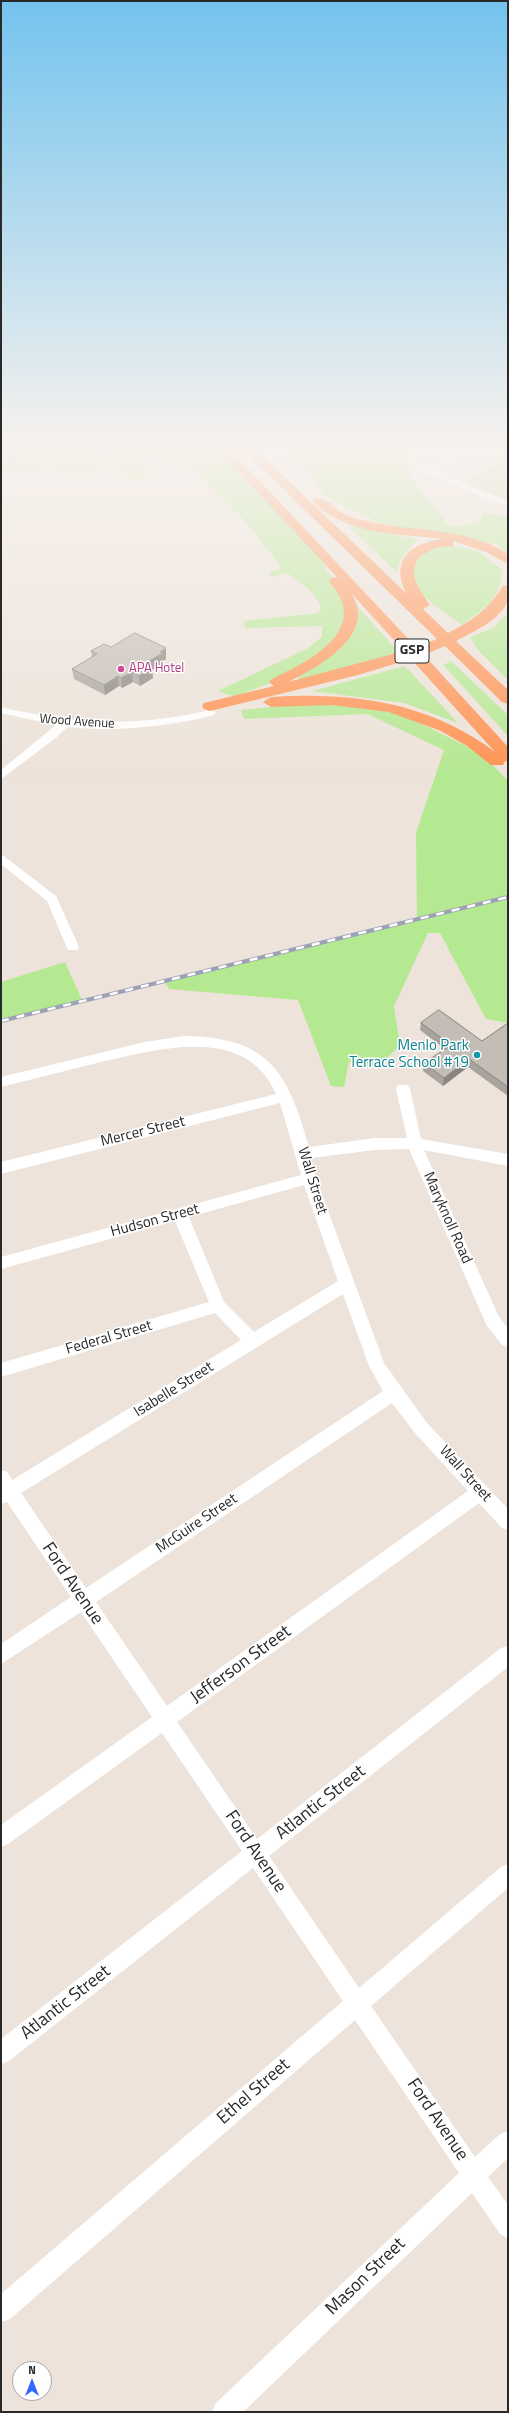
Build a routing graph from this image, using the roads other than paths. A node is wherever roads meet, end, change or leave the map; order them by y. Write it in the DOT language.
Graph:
graph roads {
  1 [pos="320,555"];
  2 [pos="324,555"];
  3 [pos="359,555"];
  4 [pos="412,555"];
  5 [pos="488,555"];
  6 [pos="508,574"];
  7 [pos="508,589"];
  8 [pos="508,606"];
  9 [pos="489,618"];
  10 [pos="444,637"];
  11 [pos="508,698"];
  12 [pos="1,710"];
  13 [pos="210,710"];
  14 [pos="64,723"];
  15 [pos="508,757"];
  16 [pos="508,772"];
  17 [pos="1,776"];
  18 [pos="1,858"];
  19 [pos="73,947"];
  20 [pos="1,1082"];
  21 [pos="403,1089"];
  22 [pos="284,1097"];
  23 [pos="415,1144"];
  24 [pos="304,1154"];
  25 [pos="508,1160"];
  26 [pos="1,1168"];
  27 [pos="309,1178"];
  28 [pos="180,1214"];
  29 [pos="1,1263"];
  30 [pos="346,1284"];
  31 [pos="218,1306"];
  32 [pos="508,1340"];
  33 [pos="253,1342"];
  34 [pos="1,1370"];
  35 [pos="393,1393"];
  36 [pos="4,1489"];
  37 [pos="481,1492"];
  38 [pos="508,1522"];
  39 [pos="83,1600"];
  40 [pos="1,1655"];
  41 [pos="508,1655"];
  42 [pos="165,1719"];
  43 [pos="1,1837"];
  44 [pos="256,1854"];
  45 [pos="508,1874"];
  46 [pos="358,2003"];
  47 [pos="1,2053"];
  48 [pos="508,2142"];
  49 [pos="473,2175"];
  50 [pos="508,2226"];
  51 [pos="1,2310"];
  52 [pos="225,2412"];
  1 -- 13 [label="highway"];
  2 -- 15 [label="highway, GSP"];
  3 -- 10 [label="highway, GSP"];
  4 -- 10 [label="highway"];
  5 -- 6 [label="highway"];
  7 -- 9 [label="highway"];
  8 -- 9 [label="highway"];
  9 -- 13 [label="highway"];
  10 -- 11 [label="highway, GSP"];
  12 -- 14 [label="street, Wood Avenue"];
  13 -- 14 [label="street, Wood Avenue"];
  13 -- 16 [label="highway"];
  14 -- 17 [label="street"];
  18 -- 19 [label="street"];
  20 -- 22 [label="street, Wall Street"];
  21 -- 23 [label="street, Maryknoll Road"];
  22 -- 24 [label="street, Wall Street"];
  22 -- 26 [label="street, Mercer Street"];
  23 -- 24 [label="street"];
  23 -- 25 [label="street"];
  23 -- 32 [label="street, Maryknoll Road"];
  24 -- 27 [label="street, Wall Street"];
  27 -- 28 [label="street, Hudson Street"];
  27 -- 30 [label="street, Wall Street"];
  28 -- 29 [label="street, Hudson Street"];
  28 -- 31 [label="street"];
  30 -- 33 [label="street, Isabelle Street"];
  30 -- 35 [label="street, Wall Street"];
  31 -- 33 [label="street"];
  31 -- 34 [label="street, Federal Street"];
  33 -- 36 [label="street, Isabelle Street"];
  35 -- 37 [label="street, Wall Street"];
  35 -- 39 [label="street, McGuire Street"];
  36 -- 39 [label="street, Ford Avenue"];
  37 -- 38 [label="street, Wall Street"];
  37 -- 42 [label="street, Jefferson Street"];
  39 -- 40 [label="street, McGuire Street"];
  39 -- 42 [label="street, Ford Avenue"];
  41 -- 44 [label="street, Atlantic Street"];
  42 -- 43 [label="street, Jefferson Street"];
  42 -- 44 [label="street, Ford Avenue"];
  44 -- 46 [label="street, Ford Avenue"];
  44 -- 47 [label="street, Atlantic Street"];
  45 -- 46 [label="street, Ethel Street"];
  46 -- 49 [label="street, Ford Avenue"];
  46 -- 51 [label="street, Ethel Street"];
  48 -- 49 [label="street, Mason Street"];
  49 -- 50 [label="street, Ford Avenue"];
  49 -- 52 [label="street, Mason Street"];
}
